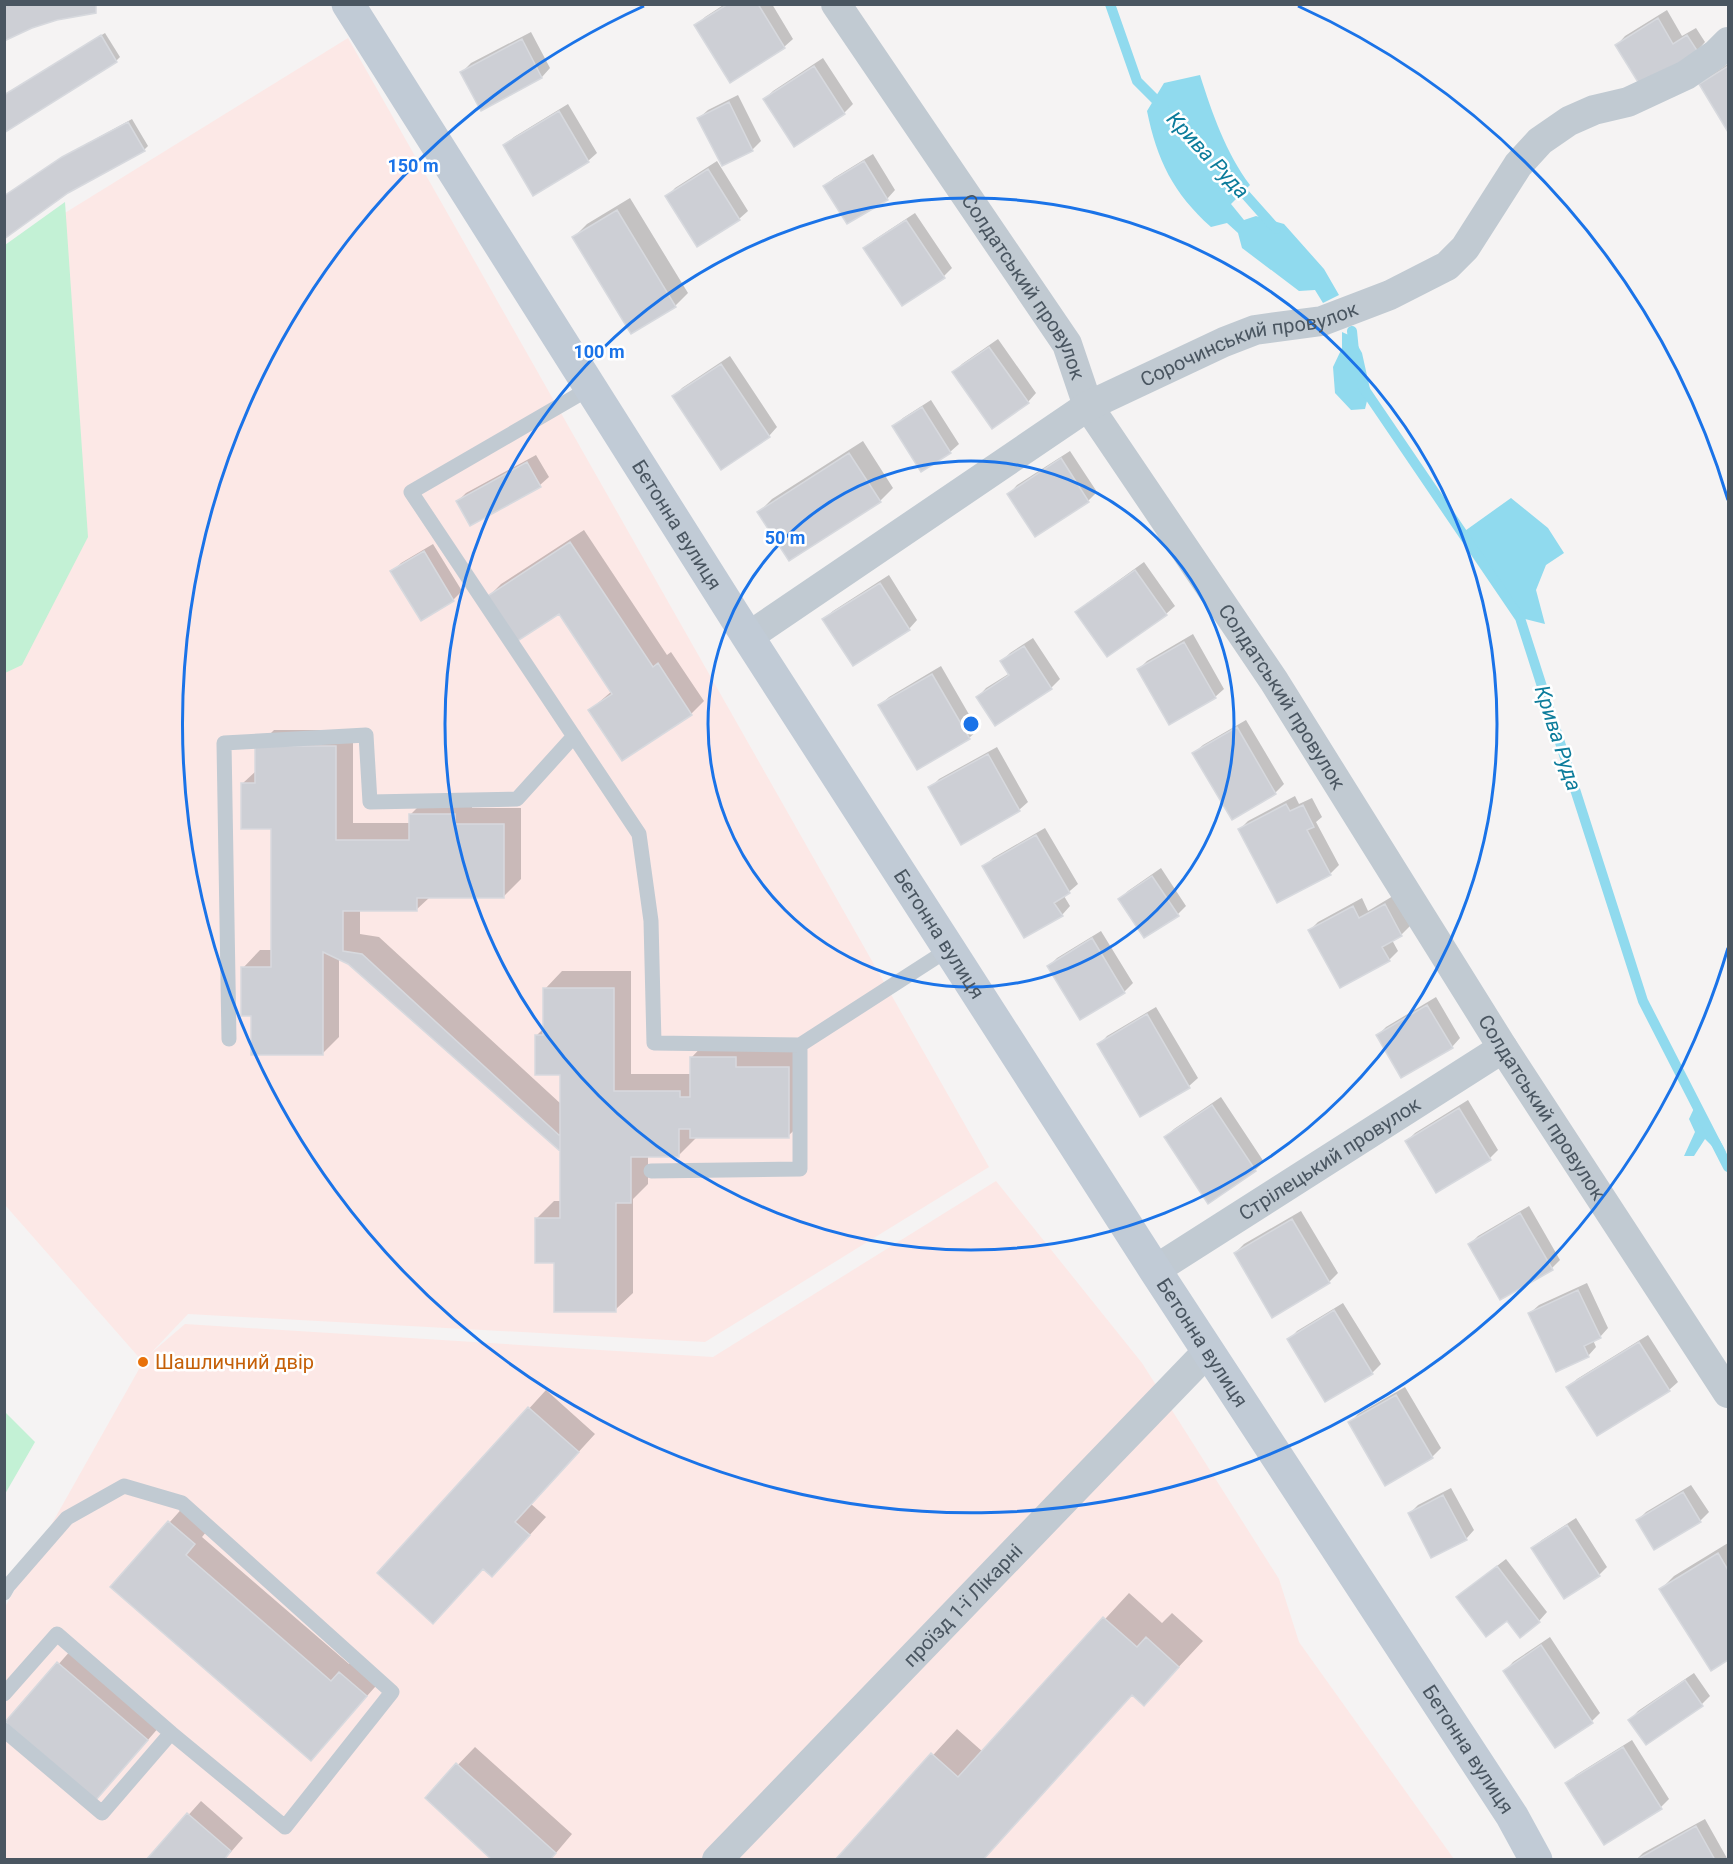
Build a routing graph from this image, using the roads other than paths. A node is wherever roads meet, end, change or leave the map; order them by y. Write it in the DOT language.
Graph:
graph roads {
  1 [pos="348,4"];
  2 [pos="836,4"];
  3 [pos="1728,42"];
  4 [pos="592,387"];
  5 [pos="1088,406"];
  6 [pos="748,637"];
  7 [pos="574,736"];
  8 [pos="949,949"];
  9 [pos="229,1039"];
  10 [pos="800,1045"];
  11 [pos="1503,1048"];
  12 [pos="651,1171"];
  13 [pos="1155,1270"];
  14 [pos="1208,1351"];
  15 [pos="1728,1393"];
  16 [pos="4,1593"];
  17 [pos="4,1694"];
  18 [pos="4,1730"];
  19 [pos="171,1732"];
  20 [pos="717,1860"];
  21 [pos="1536,1860"];
  1 -- 4 [label="street, Бетонна вулиця"];
  2 -- 5 [label="street, Солдатський провулок"];
  3 -- 5 [label="street, Сорочинський провулок"];
  4 -- 6 [label="street, Бетонна вулиця"];
  4 -- 7 [label="lane"];
  5 -- 6 [label="street, Сорочинський провулок"];
  5 -- 11 [label="street, Солдатський провулок"];
  6 -- 8 [label="street, Бетонна вулиця"];
  7 -- 9 [label="lane"];
  7 -- 10 [label="lane"];
  8 -- 10 [label="lane"];
  8 -- 13 [label="street, Бетонна вулиця"];
  10 -- 12 [label="lane"];
  11 -- 13 [label="street, Стрілецький провулок"];
  11 -- 15 [label="street, Солдатський провулок"];
  13 -- 14 [label="street, Бетонна вулиця"];
  14 -- 20 [label="street, проїзд 1-ї Лікарні"];
  14 -- 21 [label="street, Бетонна вулиця"];
  16 -- 19 [label="lane"];
  17 -- 19 [label="lane"];
  18 -- 19 [label="lane"];
}
